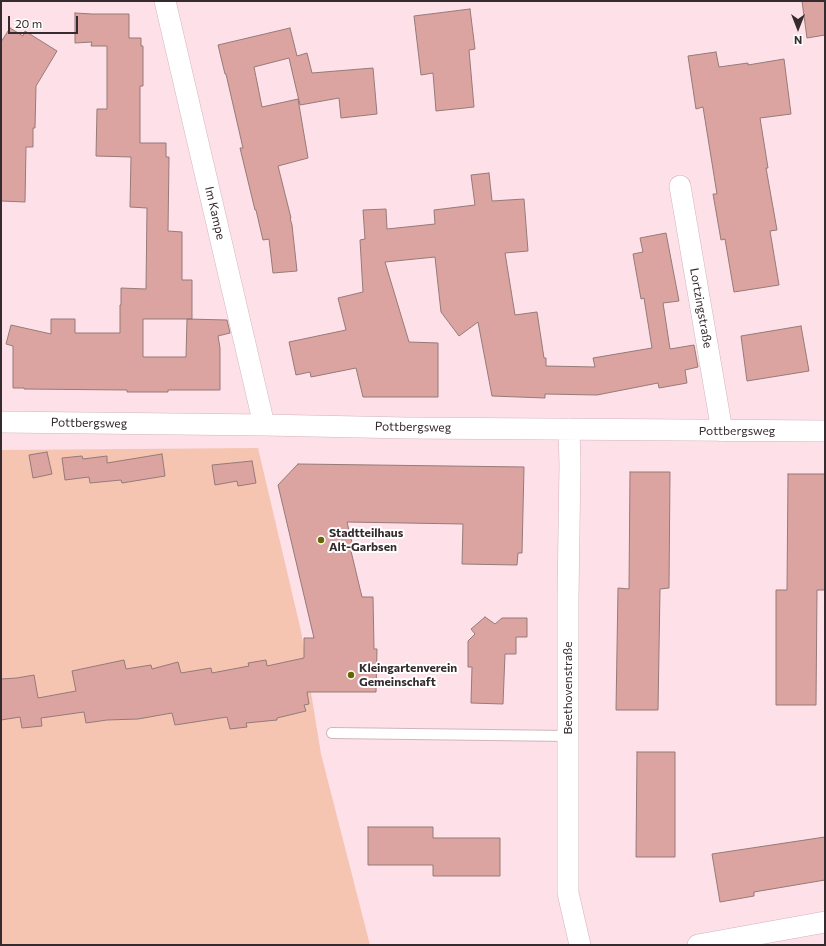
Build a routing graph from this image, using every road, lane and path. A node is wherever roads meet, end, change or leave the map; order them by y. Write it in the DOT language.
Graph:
graph roads {
  1 [pos="165,1"];
  2 [pos="680,186"];
  3 [pos="1,422"];
  4 [pos="264,425"];
  5 [pos="569,429"];
  6 [pos="722,431"];
  7 [pos="825,431"];
  8 [pos="332,733"];
  9 [pos="568,736"];
  10 [pos="825,922"];
  11 [pos="580,945"];
  12 [pos="698,945"];
  1 -- 4 [label="street, Im Kampe"];
  2 -- 6 [label="street, Lortzingstraße"];
  3 -- 4 [label="street, Pottbergsweg"];
  4 -- 5 [label="street, Pottbergsweg"];
  5 -- 6 [label="street, Pottbergsweg"];
  5 -- 9 [label="street, Beethovenstraße"];
  6 -- 7 [label="street, Pottbergsweg"];
  8 -- 9 [label="lane"];
  9 -- 11 [label="street, Beethovenstraße"];
  10 -- 12 [label="street"];
}
